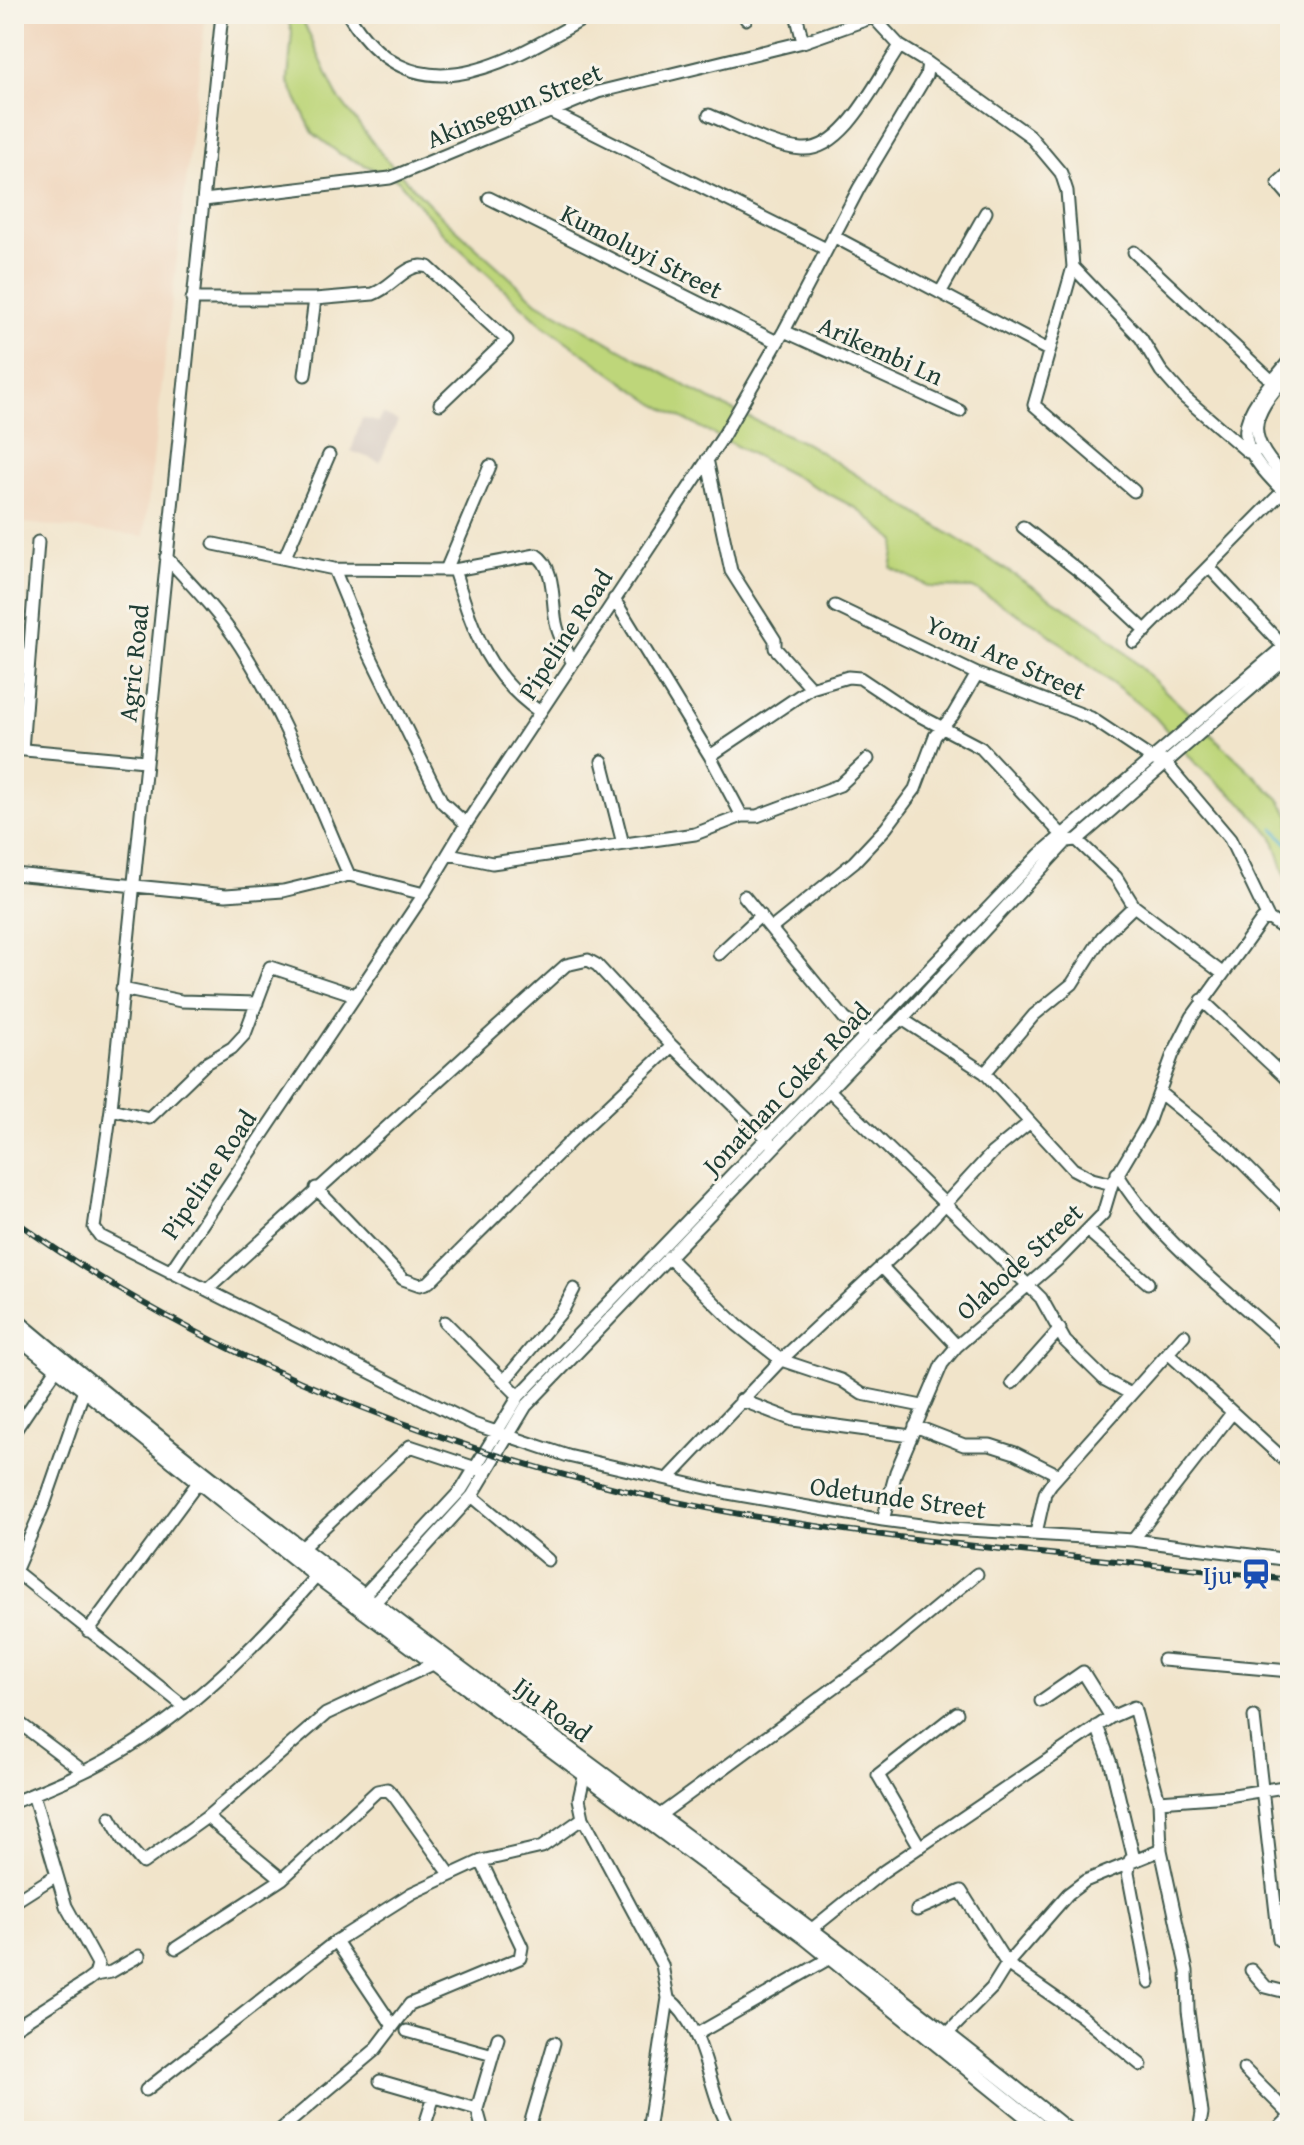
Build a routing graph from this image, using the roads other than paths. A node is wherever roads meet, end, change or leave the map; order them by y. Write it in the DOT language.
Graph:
graph roads {
  1 [pos="222,14"];
  2 [pos="348,14"];
  3 [pos="592,14"];
  4 [pos="796,14"];
  5 [pos="878,16"];
  6 [pos="803,42"];
  7 [pos="900,46"];
  8 [pos="928,63"];
  9 [pos="547,110"];
  10 [pos="709,115"];
  11 [pos="1290,172"];
  12 [pos="1290,197"];
  13 [pos="489,198"];
  14 [pos="204,200"];
  15 [pos="986,212"];
  16 [pos="833,236"];
  17 [pos="826,249"];
  18 [pos="1134,252"];
  19 [pos="1073,267"];
  20 [pos="940,293"];
  21 [pos="192,299"];
  22 [pos="315,299"];
  23 [pos="784,331"];
  24 [pos="777,342"];
  25 [pos="1048,350"];
  26 [pos="1290,360"];
  27 [pos="1290,372"];
  28 [pos="305,375"];
  29 [pos="1272,381"];
  30 [pos="440,404"];
  31 [pos="960,411"];
  32 [pos="1254,451"];
  33 [pos="329,455"];
  34 [pos="707,459"];
  35 [pos="490,466"];
  36 [pos="1288,489"];
  37 [pos="1134,491"];
  38 [pos="1023,527"];
  39 [pos="38,542"];
  40 [pos="214,544"];
  41 [pos="166,557"];
  42 [pos="285,557"];
  43 [pos="1209,567"];
  44 [pos="334,569"];
  45 [pos="450,570"];
  46 [pos="614,599"];
  47 [pos="835,606"];
  48 [pos="1146,631"];
  49 [pos="1134,642"];
  50 [pos="1288,648"];
  51 [pos="572,662"];
  52 [pos="977,674"];
  53 [pos="811,688"];
  54 [pos="540,712"];
  55 [pos="943,727"];
  56 [pos="18,749"];
  57 [pos="710,756"];
  58 [pos="868,759"];
  59 [pos="1159,760"];
  60 [pos="145,761"];
  61 [pos="602,761"];
  62 [pos="742,816"];
  63 [pos="466,824"];
  64 [pos="1061,834"];
  65 [pos="1077,840"];
  66 [pos="623,844"];
  67 [pos="449,854"];
  68 [pos="14,874"];
  69 [pos="349,875"];
  70 [pos="131,887"];
  71 [pos="424,894"];
  72 [pos="744,896"];
  73 [pos="1134,906"];
  74 [pos="761,915"];
  75 [pos="1268,918"];
  76 [pos="772,928"];
  77 [pos="1290,933"];
  78 [pos="719,954"];
  79 [pos="1222,973"];
  80 [pos="122,989"];
  81 [pos="355,995"];
  82 [pos="1202,1000"];
  83 [pos="257,1003"];
  84 [pos="902,1019"];
  85 [pos="868,1035"];
  86 [pos="672,1046"];
  87 [pos="985,1073"];
  88 [pos="1290,1082"];
  89 [pos="830,1091"];
  90 [pos="1160,1093"];
  91 [pos="111,1109"];
  92 [pos="1029,1123"];
  93 [pos="769,1140"];
  94 [pos="1114,1178"];
  95 [pos="316,1188"];
  96 [pos="946,1203"];
  97 [pos="1290,1210"];
  98 [pos="1088,1231"];
  99 [pos="668,1257"];
  100 [pos="881,1266"];
  101 [pos="170,1272"];
  102 [pos="1148,1283"];
  103 [pos="1028,1286"];
  104 [pos="574,1289"];
  105 [pos="207,1290"];
  106 [pos="14,1319"];
  107 [pos="445,1322"];
  108 [pos="1060,1329"];
  109 [pos="14,1333"];
  110 [pos="1184,1335"];
  111 [pos="957,1346"];
  112 [pos="1290,1348"];
  113 [pos="1168,1353"];
  114 [pos="781,1360"];
  115 [pos="57,1368"];
  116 [pos="504,1381"];
  117 [pos="1012,1383"];
  118 [pos="84,1390"];
  119 [pos="1131,1394"];
  120 [pos="519,1396"];
  121 [pos="741,1400"];
  122 [pos="922,1406"];
  123 [pos="1232,1413"];
  124 [pos="495,1431"];
  125 [pos="913,1431"];
  126 [pos="14,1432"];
  127 [pos="506,1437"];
  128 [pos="1290,1465"];
  129 [pos="475,1468"];
  130 [pos="488,1471"];
  131 [pos="1059,1475"];
  132 [pos="668,1479"];
  133 [pos="199,1481"];
  134 [pos="472,1496"];
  135 [pos="883,1520"];
  136 [pos="1036,1533"];
  137 [pos="1133,1540"];
  138 [pos="303,1547"];
  139 [pos="548,1560"];
  140 [pos="1290,1560"];
  141 [pos="14,1572"];
  142 [pos="977,1574"];
  143 [pos="317,1576"];
  144 [pos="365,1604"];
  145 [pos="88,1631"];
  146 [pos="1163,1660"];
  147 [pos="433,1664"];
  148 [pos="1290,1671"];
  149 [pos="1041,1701"];
  150 [pos="185,1707"];
  151 [pos="957,1713"];
  152 [pos="1111,1717"];
  153 [pos="1254,1717"];
  154 [pos="14,1719"];
  155 [pos="1097,1726"];
  156 [pos="83,1771"];
  157 [pos="584,1777"];
  158 [pos="1290,1786"];
  159 [pos="1261,1791"];
  160 [pos="33,1794"];
  161 [pos="1159,1801"];
  162 [pos="14,1802"];
  163 [pos="660,1815"];
  164 [pos="110,1817"];
  165 [pos="207,1817"];
  166 [pos="583,1818"];
  167 [pos="920,1847"];
  168 [pos="1161,1850"];
  169 [pos="1132,1860"];
  170 [pos="481,1861"];
  171 [pos="450,1874"];
  172 [pos="55,1876"];
  173 [pos="282,1879"];
  174 [pos="14,1902"];
  175 [pos="917,1910"];
  176 [pos="812,1929"];
  177 [pos="1279,1940"];
  178 [pos="336,1941"];
  179 [pos="176,1948"];
  180 [pos="139,1956"];
  181 [pos="830,1958"];
  182 [pos="1007,1964"];
  183 [pos="1251,1970"];
  184 [pos="95,1975"];
  185 [pos="1149,1983"];
  186 [pos="1290,1993"];
  187 [pos="668,1998"];
  188 [pos="393,2026"];
  189 [pos="14,2028"];
  190 [pos="407,2031"];
  191 [pos="697,2034"];
  192 [pos="947,2034"];
  193 [pos="498,2038"];
  194 [pos="554,2043"];
  195 [pos="493,2055"];
  196 [pos="1141,2065"];
  197 [pos="1244,2069"];
  198 [pos="380,2081"];
  199 [pos="146,2090"];
  200 [pos="434,2096"];
  201 [pos="477,2109"];
  202 [pos="1290,2116"];
  203 [pos="487,2130"];
  204 [pos="279,2131"];
  205 [pos="423,2131"];
  206 [pos="528,2131"];
  207 [pos="648,2131"];
  208 [pos="731,2131"];
  209 [pos="1045,2131"];
  210 [pos="1068,2131"];
  211 [pos="1199,2131"];
  212 [pos="1276,2131"];
  1 -- 14 [label="street, Agric Road"];
  2 -- 3 [label="street"];
  4 -- 6 [label="street"];
  5 -- 6 [label="street, Akinsegun Street"];
  5 -- 7 [label="street"];
  6 -- 9 [label="street, Akinsegun Street"];
  7 -- 8 [label="street"];
  7 -- 10 [label="street"];
  8 -- 16 [label="street, Pipeline Road"];
  8 -- 19 [label="street"];
  9 -- 14 [label="street, Akinsegun Street"];
  9 -- 17 [label="street"];
  11 -- 12 [label="street"];
  13 -- 24 [label="street, Kumoluyi Street"];
  14 -- 21 [label="street, Agric Road"];
  15 -- 20 [label="street"];
  16 -- 17 [label="street, Pipeline Road"];
  16 -- 20 [label="street"];
  17 -- 23 [label="street, Pipeline Road"];
  18 -- 29 [label="street"];
  19 -- 25 [label="street"];
  19 -- 32 [label="street"];
  20 -- 25 [label="street"];
  21 -- 22 [label="street"];
  21 -- 41 [label="street, Agric Road"];
  22 -- 28 [label="street"];
  22 -- 30 [label="street"];
  23 -- 24 [label="street, Pipeline Road"];
  23 -- 31 [label="street, Arikembi Ln"];
  24 -- 34 [label="street, Pipeline Road"];
  25 -- 37 [label="street"];
  26 -- 29 [label="street"];
  27 -- 32 [label="street"];
  29 -- 32 [label="street"];
  32 -- 36 [label="street"];
  33 -- 42 [label="street"];
  34 -- 46 [label="street, Pipeline Road"];
  34 -- 53 [label="street"];
  35 -- 45 [label="street"];
  36 -- 43 [label="street"];
  38 -- 48 [label="street"];
  39 -- 56 [label="street"];
  40 -- 42 [label="street"];
  41 -- 60 [label="street, Agric Road"];
  41 -- 69 [label="street"];
  42 -- 44 [label="street"];
  43 -- 48 [label="street"];
  43 -- 50 [label="street"];
  44 -- 45 [label="street"];
  44 -- 63 [label="street"];
  45 -- 51 [label="street"];
  45 -- 54 [label="street"];
  46 -- 51 [label="street, Pipeline Road"];
  46 -- 57 [label="street"];
  47 -- 52 [label="street, Yomi Are Street"];
  48 -- 49 [label="street"];
  50 -- 59 [label="street, Jonathan Coker Road"];
  51 -- 54 [label="street, Pipeline Road"];
  52 -- 55 [label="street"];
  52 -- 59 [label="street, Yomi Are Street"];
  53 -- 55 [label="street"];
  53 -- 57 [label="street"];
  54 -- 63 [label="street, Pipeline Road"];
  55 -- 64 [label="street"];
  55 -- 76 [label="street"];
  56 -- 60 [label="street"];
  57 -- 62 [label="street"];
  58 -- 62 [label="street"];
  59 -- 64 [label="street, Jonathan Coker Road"];
  59 -- 65 [label="street, Jonathan Coker Road"];
  59 -- 75 [label="street, Yomi Are Street"];
  60 -- 70 [label="street, Agric Road"];
  61 -- 66 [label="street"];
  62 -- 66 [label="street"];
  63 -- 67 [label="street, Pipeline Road"];
  64 -- 85 [label="street, Jonathan Coker Road"];
  65 -- 73 [label="street"];
  65 -- 84 [label="street, Jonathan Coker Road"];
  66 -- 67 [label="street"];
  67 -- 71 [label="street, Pipeline Road"];
  68 -- 70 [label="street"];
  69 -- 70 [label="street"];
  69 -- 71 [label="street"];
  70 -- 80 [label="street, Agric Road"];
  71 -- 81 [label="street, Pipeline Road"];
  72 -- 74 [label="street"];
  73 -- 79 [label="street"];
  73 -- 87 [label="street"];
  74 -- 76 [label="street"];
  74 -- 78 [label="street"];
  75 -- 77 [label="street"];
  75 -- 79 [label="street, Olabode Street"];
  76 -- 85 [label="street"];
  79 -- 82 [label="street, Olabode Street"];
  80 -- 83 [label="street"];
  80 -- 91 [label="street, Agric Road"];
  81 -- 83 [label="street"];
  81 -- 101 [label="street, Pipeline Road"];
  82 -- 88 [label="street"];
  82 -- 90 [label="street, Olabode Street"];
  83 -- 91 [label="street"];
  84 -- 87 [label="street"];
  84 -- 89 [label="street, Jonathan Coker Road"];
  85 -- 93 [label="street, Jonathan Coker Road"];
  86 -- 93 [label="street"];
  86 -- 95 [label="street"];
  86 -- 95 [label="street"];
  87 -- 92 [label="street"];
  89 -- 96 [label="street"];
  89 -- 99 [label="street, Jonathan Coker Road"];
  90 -- 94 [label="street, Olabode Street"];
  90 -- 97 [label="street"];
  91 -- 101 [label="street, Agric Road"];
  92 -- 94 [label="street"];
  92 -- 96 [label="street"];
  93 -- 120 [label="street, Jonathan Coker Road"];
  94 -- 98 [label="street, Olabode Street"];
  94 -- 112 [label="street"];
  95 -- 105 [label="street"];
  96 -- 100 [label="street"];
  96 -- 103 [label="street"];
  98 -- 102 [label="street"];
  98 -- 103 [label="street, Olabode Street"];
  99 -- 114 [label="street"];
  99 -- 127 [label="street, Jonathan Coker Road"];
  100 -- 111 [label="street"];
  100 -- 114 [label="street"];
  101 -- 105 [label="street, Odetunde Street"];
  103 -- 108 [label="street"];
  103 -- 111 [label="street, Olabode Street"];
  104 -- 116 [label="street"];
  105 -- 124 [label="street, Odetunde Street"];
  106 -- 138 [label="main road, Iju Road"];
  107 -- 116 [label="street"];
  108 -- 117 [label="street"];
  108 -- 119 [label="street"];
  109 -- 115 [label="main road, Iju Road"];
  110 -- 113 [label="street"];
  111 -- 122 [label="street, Olabode Street"];
  113 -- 119 [label="street"];
  113 -- 123 [label="street"];
  114 -- 121 [label="street"];
  114 -- 122 [label="street"];
  115 -- 118 [label="main road, Iju Road"];
  115 -- 126 [label="street"];
  116 -- 120 [label="street"];
  118 -- 133 [label="main road, Iju Road"];
  118 -- 141 [label="street"];
  119 -- 131 [label="street"];
  120 -- 124 [label="street, Jonathan Coker Road"];
  121 -- 125 [label="street"];
  121 -- 132 [label="street"];
  122 -- 125 [label="street, Olabode Street"];
  123 -- 128 [label="street"];
  123 -- 137 [label="street"];
  124 -- 127 [label="street, Odetunde Street"];
  124 -- 129 [label="street, Jonathan Coker Road"];
  125 -- 131 [label="street"];
  125 -- 135 [label="street, Olabode Street"];
  127 -- 130 [label="street, Jonathan Coker Road"];
  127 -- 132 [label="street, Odetunde Street"];
  129 -- 130 [label="street"];
  129 -- 138 [label="street"];
  129 -- 144 [label="street, Jonathan Coker Road"];
  130 -- 134 [label="street, Jonathan Coker Road"];
  131 -- 136 [label="street"];
  132 -- 135 [label="street, Odetunde Street"];
  133 -- 143 [label="main road, Iju Road"];
  133 -- 145 [label="street"];
  134 -- 139 [label="street"];
  134 -- 144 [label="street, Jonathan Coker Road"];
  135 -- 136 [label="street, Odetunde Street"];
  136 -- 137 [label="street, Odetunde Street"];
  137 -- 140 [label="street, Odetunde Street"];
  138 -- 144 [label="main road, Iju Road"];
  141 -- 145 [label="street"];
  142 -- 163 [label="street"];
  143 -- 144 [label="main road, Iju Road"];
  143 -- 150 [label="street"];
  144 -- 147 [label="main road, Iju Road"];
  144 -- 163 [label="main road, Iju Road"];
  145 -- 150 [label="street"];
  146 -- 148 [label="street"];
  147 -- 157 [label="main road, Iju Road"];
  147 -- 165 [label="street"];
  149 -- 152 [label="street"];
  150 -- 156 [label="street"];
  151 -- 167 [label="street"];
  152 -- 155 [label="street"];
  152 -- 161 [label="street"];
  153 -- 159 [label="street"];
  154 -- 156 [label="street"];
  155 -- 167 [label="street"];
  155 -- 169 [label="street"];
  156 -- 160 [label="street"];
  157 -- 166 [label="street"];
  157 -- 181 [label="main road, Iju Road"];
  158 -- 159 [label="street"];
  159 -- 161 [label="street"];
  159 -- 177 [label="street"];
  160 -- 162 [label="street"];
  160 -- 172 [label="street"];
  161 -- 168 [label="street"];
  163 -- 176 [label="main road, Iju Road"];
  164 -- 165 [label="street"];
  165 -- 173 [label="street"];
  166 -- 170 [label="street"];
  166 -- 187 [label="street"];
  167 -- 176 [label="street"];
  168 -- 169 [label="street"];
  168 -- 211 [label="street"];
  169 -- 182 [label="street"];
  169 -- 185 [label="street"];
  170 -- 171 [label="street"];
  170 -- 188 [label="street"];
  171 -- 173 [label="street"];
  171 -- 178 [label="street"];
  172 -- 174 [label="street"];
  172 -- 184 [label="street"];
  173 -- 179 [label="street"];
  175 -- 182 [label="street"];
  176 -- 192 [label="main road, Iju Road"];
  178 -- 188 [label="street"];
  178 -- 199 [label="street"];
  180 -- 184 [label="street"];
  181 -- 191 [label="street"];
  181 -- 209 [label="main road, Iju Road"];
  182 -- 192 [label="street"];
  182 -- 196 [label="street"];
  183 -- 186 [label="street"];
  184 -- 189 [label="street"];
  187 -- 191 [label="street"];
  187 -- 207 [label="street"];
  188 -- 204 [label="street"];
  190 -- 195 [label="street"];
  191 -- 208 [label="street"];
  192 -- 210 [label="main road, Iju Road"];
  193 -- 195 [label="street"];
  194 -- 206 [label="street"];
  195 -- 201 [label="street"];
  197 -- 202 [label="street"];
  198 -- 200 [label="street"];
  200 -- 201 [label="street"];
  200 -- 205 [label="street"];
  201 -- 203 [label="street"];
  202 -- 212 [label="street"];
}
